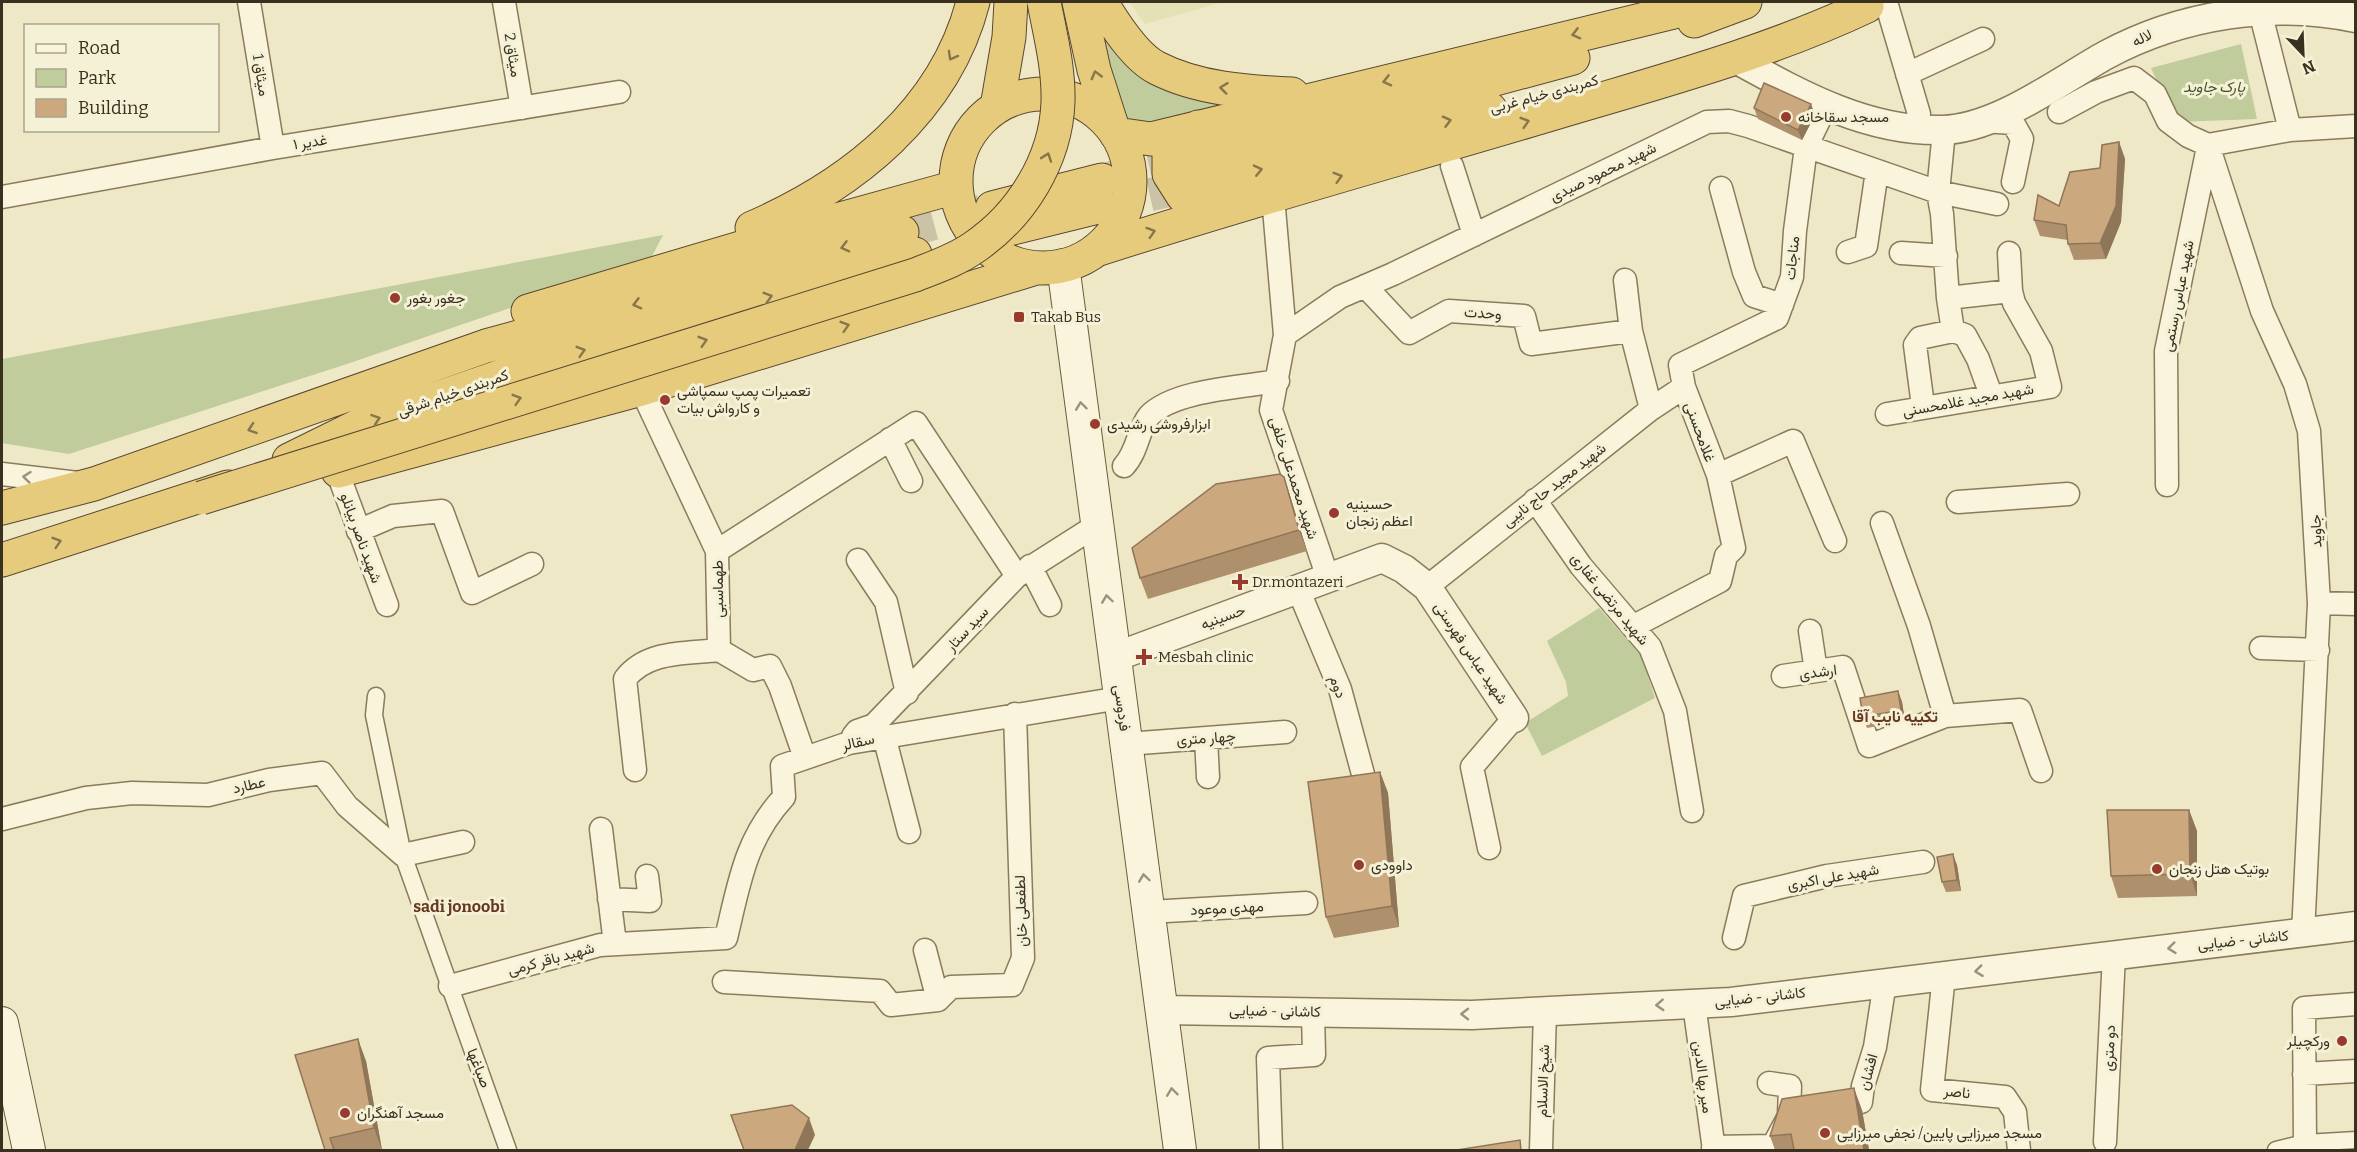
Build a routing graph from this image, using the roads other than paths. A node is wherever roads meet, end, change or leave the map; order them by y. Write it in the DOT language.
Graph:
graph roads {
  1 [pos="249,2"];
  2 [pos="504,2"];
  3 [pos="973,2"];
  4 [pos="1011,2"];
  5 [pos="1044,2"];
  6 [pos="1079,2"];
  7 [pos="1101,2"];
  8 [pos="1706,2"];
  9 [pos="1745,2"];
  10 [pos="1880,3"];
  11 [pos="2259,7"];
  12 [pos="2355,18"];
  13 [pos="1983,39"];
  14 [pos="1734,58"];
  15 [pos="1907,74"];
  16 [pos="620,92"];
  17 [pos="1324,96"];
  18 [pos="1826,106"];
  19 [pos="997,107"];
  20 [pos="522,108"];
  21 [pos="2059,112"];
  22 [pos="1919,114"];
  23 [pos="1982,121"];
  24 [pos="1200,126"];
  25 [pos="2355,126"];
  26 [pos="1944,130"];
  27 [pos="2290,130"];
  28 [pos="1115,133"];
  29 [pos="2208,145"];
  30 [pos="1806,147"];
  31 [pos="273,148"];
  32 [pos="1452,166"];
  33 [pos="1877,171"];
  34 [pos="2013,182"];
  35 [pos="1201,185"];
  36 [pos="956,187"];
  37 [pos="1721,188"];
  38 [pos="1938,192"];
  39 [pos="1102,193"];
  40 [pos="2,196"];
  41 [pos="1273,197"];
  42 [pos="1997,204"];
  43 [pos="997,220"];
  44 [pos="902,230"];
  45 [pos="1474,235"];
  46 [pos="1096,250"];
  47 [pos="1848,252"];
  48 [pos="1901,253"];
  49 [pos="2009,253"];
  50 [pos="1946,256"];
  51 [pos="1050,267"];
  52 [pos="640,277"];
  53 [pos="1625,280"];
  54 [pos="1365,286"];
  55 [pos="2011,291"];
  56 [pos="1948,298"];
  57 [pos="1782,305"];
  58 [pos="901,309"];
  59 [pos="1631,331"];
  60 [pos="1953,331"];
  61 [pos="1286,335"];
  62 [pos="1278,381"];
  63 [pos="1684,387"];
  64 [pos="641,389"];
  65 [pos="1991,395"];
  66 [pos="1923,406"];
  67 [pos="1651,409"];
  68 [pos="298,413"];
  69 [pos="1887,414"];
  70 [pos="890,439"];
  71 [pos="1124,466"];
  72 [pos="337,471"];
  73 [pos="2,474"];
  74 [pos="1718,475"];
  75 [pos="910,481"];
  76 [pos="94,484"];
  77 [pos="2167,485"];
  78 [pos="2068,494"];
  79 [pos="201,498"];
  80 [pos="1535,500"];
  81 [pos="1958,502"];
  82 [pos="2,508"];
  83 [pos="2,522"];
  84 [pos="1882,523"];
  85 [pos="1097,525"];
  86 [pos="358,531"];
  87 [pos="1835,541"];
  88 [pos="717,551"];
  89 [pos="2,560"];
  90 [pos="858,560"];
  91 [pos="532,564"];
  92 [pos="1024,571"];
  93 [pos="1328,578"];
  94 [pos="1427,587"];
  95 [pos="1299,589"];
  96 [pos="2319,603"];
  97 [pos="387,604"];
  98 [pos="2355,604"];
  99 [pos="1050,605"];
  100 [pos="1634,626"];
  101 [pos="1810,631"];
  102 [pos="2261,648"];
  103 [pos="719,650"];
  104 [pos="2318,650"];
  105 [pos="1115,657"];
  106 [pos="1816,671"];
  107 [pos="1783,676"];
  108 [pos="907,693"];
  109 [pos="376,696"];
  110 [pos="1120,698"];
  111 [pos="1015,714"];
  112 [pos="1945,716"];
  113 [pos="1514,718"];
  114 [pos="1285,732"];
  115 [pos="884,736"];
  116 [pos="1206,738"];
  117 [pos="849,743"];
  118 [pos="1127,744"];
  119 [pos="805,758"];
  120 [pos="635,770"];
  121 [pos="2041,771"];
  122 [pos="1208,777"];
  123 [pos="1367,789"];
  124 [pos="1692,811"];
  125 [pos="2,819"];
  126 [pos="601,829"];
  127 [pos="909,832"];
  128 [pos="463,842"];
  129 [pos="1490,848"];
  130 [pos="402,855"];
  131 [pos="1923,862"];
  132 [pos="647,876"];
  133 [pos="609,899"];
  134 [pos="1306,903"];
  135 [pos="1149,912"];
  136 [pos="2355,926"];
  137 [pos="2303,934"];
  138 [pos="726,938"];
  139 [pos="1734,938"];
  140 [pos="615,944"];
  141 [pos="925,950"];
  142 [pos="2114,954"];
  143 [pos="1944,975"];
  144 [pos="724,982"];
  145 [pos="1885,982"];
  146 [pos="450,986"];
  147 [pos="938,1000"];
  148 [pos="1694,1004"];
  149 [pos="2355,1004"];
  150 [pos="1161,1010"];
  151 [pos="1545,1011"];
  152 [pos="1313,1012"];
  153 [pos="2,1023"];
  154 [pos="6,1062"];
  155 [pos="2355,1071"];
  156 [pos="2304,1074"];
  157 [pos="1769,1083"];
  158 [pos="1789,1116"];
  159 [pos="2355,1140"];
  160 [pos="2305,1143"];
  161 [pos="2105,1146"];
  162 [pos="1714,1149"];
  163 [pos="29,1150"];
  164 [pos="508,1150"];
  165 [pos="1180,1150"];
  166 [pos="1271,1150"];
  167 [pos="1541,1150"];
  168 [pos="2019,1150"];
  169 [pos="2276,1150"];
  1 -- 31 [label="street, میثاق 1"];
  2 -- 20 [label="street, میثاق 2"];
  3 -- 52 [label="highway, one-way"];
  4 -- 19 [label="highway"];
  79 -- 5 [label="highway, one-way, bridge"];
  28 -- 6 [label="highway, one-way"];
  17 -- 7 [label="highway, one-way"];
  8 -- 17 [label="highway, one-way"];
  9 -- 35 [label="highway, کمربندی خیام غربی"];
  10 -- 14 [label="highway"];
  10 -- 15 [label="street"];
  35 -- 10 [label="highway, کمربندی خیام غربی, one-way"];
  11 -- 12 [label="street, لاله"];
  11 -- 23 [label="street, لاله"];
  11 -- 27 [label="street"];
  13 -- 15 [label="street"];
  14 -- 18 [label="street, لاله"];
  41 -- 14 [label="highway, one-way"];
  15 -- 22 [label="street"];
  16 -- 20 [label="street, غدیر ۱"];
  17 -- 24 [label="highway"];
  18 -- 26 [label="street, لاله"];
  18 -- 30 [label="street, مناجات"];
  19 -- 28 [label="highway"];
  19 -- 36 [label="highway"];
  20 -- 31 [label="street, غدیر ۱"];
  21 -- 29 [label="street"];
  23 -- 26 [label="street, لاله"];
  23 -- 34 [label="street"];
  24 -- 28 [label="highway"];
  24 -- 35 [label="highway"];
  25 -- 27 [label="street"];
  26 -- 38 [label="street"];
  27 -- 29 [label="street"];
  28 -- 46 [label="highway"];
  29 -- 77 [label="street, شهید عباس رستمی"];
  29 -- 96 [label="street, جاوید"];
  30 -- 33 [label="street, شهید محمود صیدی"];
  30 -- 45 [label="street, شهید محمود صیدی"];
  30 -- 57 [label="street, مناجات"];
  31 -- 40 [label="street, غدیر ۱"];
  32 -- 45 [label="street"];
  33 -- 38 [label="street, شهید محمود صیدی"];
  33 -- 47 [label="street"];
  35 -- 41 [label="highway"];
  46 -- 35 [label="highway, one-way"];
  36 -- 44 [label="highway"];
  36 -- 51 [label="highway"];
  37 -- 57 [label="street"];
  38 -- 42 [label="street, شهید محمود صیدی"];
  38 -- 50 [label="street"];
  39 -- 43 [label="highway"];
  41 -- 61 [label="street, شهید محمدعلی خلفی"];
  44 -- 52 [label="highway"];
  44 -- 58 [label="highway"];
  44 -- 68 [label="highway, one-way"];
  79 -- 44 [label="highway, کمربندی خیام شرقی, one-way"];
  45 -- 54 [label="street, شهید محمود صیدی"];
  46 -- 51 [label="highway"];
  48 -- 50 [label="street"];
  49 -- 55 [label="street"];
  50 -- 56 [label="street"];
  51 -- 58 [label="highway"];
  85 -- 51 [label="main road, فردوسی, one-way"];
  52 -- 68 [label="highway"];
  53 -- 59 [label="street"];
  54 -- 59 [label="street, وحدت"];
  54 -- 61 [label="street, شهید محمود صیدی"];
  55 -- 56 [label="street"];
  55 -- 65 [label="street, شهید مجید غلامحسنی"];
  56 -- 60 [label="street"];
  57 -- 63 [label="street, مناجات"];
  64 -- 58 [label="highway, one-way"];
  59 -- 67 [label="street"];
  60 -- 65 [label="street"];
  60 -- 66 [label="street"];
  61 -- 62 [label="street, شهید محمدعلی خلفی"];
  62 -- 71 [label="street"];
  62 -- 93 [label="street, شهید محمدعلی خلفی"];
  63 -- 67 [label="street, شهید مجید حاج نایبی"];
  63 -- 74 [label="street, غلامحسنی"];
  64 -- 72 [label="highway"];
  64 -- 88 [label="street, طهماسبی"];
  65 -- 66 [label="street, شهید مجید غلامحسنی"];
  66 -- 69 [label="street, شهید مجید غلامحسنی"];
  67 -- 80 [label="street, شهید مجید حاج نایبی"];
  68 -- 76 [label="highway, one-way"];
  70 -- 75 [label="street"];
  70 -- 88 [label="street"];
  70 -- 92 [label="street"];
  72 -- 79 [label="highway"];
  72 -- 86 [label="street, شهید ناصر بیانلو"];
  76 -- 73 [label="street, one-way"];
  74 -- 87 [label="street"];
  74 -- 100 [label="street, غلامحسنی"];
  76 -- 82 [label="highway"];
  76 -- 83 [label="highway"];
  78 -- 81 [label="street"];
  89 -- 79 [label="highway, کمربندی خیام شرقی, one-way"];
  80 -- 94 [label="street, شهید مجید حاج نایبی"];
  80 -- 100 [label="street, شهید مرتضی غفاری"];
  84 -- 112 [label="street"];
  85 -- 92 [label="street, سید ستار"];
  105 -- 85 [label="main road, فردوسی, one-way"];
  86 -- 91 [label="street"];
  86 -- 97 [label="street, شهید ناصر بیانلو"];
  88 -- 103 [label="street, طهماسبی"];
  90 -- 108 [label="street"];
  92 -- 99 [label="street"];
  92 -- 108 [label="street, سید ستار"];
  93 -- 94 [label="street, حسینیه"];
  93 -- 95 [label="street, حسینیه"];
  94 -- 113 [label="street, شهید عباس فهرستی"];
  95 -- 105 [label="street, حسینیه"];
  95 -- 123 [label="street, دوم"];
  96 -- 98 [label="street"];
  96 -- 104 [label="street, جاوید"];
  100 -- 124 [label="street, شهید مرتضی غفاری"];
  101 -- 106 [label="street"];
  102 -- 104 [label="street"];
  103 -- 119 [label="street"];
  103 -- 120 [label="street"];
  104 -- 137 [label="street, جاوید"];
  105 -- 110 [label="main road, فردوسی"];
  106 -- 107 [label="street, ارشدی"];
  106 -- 112 [label="street, ارشدی"];
  108 -- 117 [label="street, سید ستار"];
  109 -- 130 [label="street, صباغها"];
  110 -- 111 [label="street, سقالر"];
  110 -- 118 [label="main road, فردوسی"];
  111 -- 115 [label="street, سقالر"];
  111 -- 147 [label="street, لطفعلی خان"];
  112 -- 121 [label="street"];
  113 -- 129 [label="street"];
  114 -- 116 [label="street, چهار متری"];
  115 -- 117 [label="street, سقالر"];
  115 -- 127 [label="street"];
  116 -- 118 [label="street, چهار متری"];
  116 -- 122 [label="street"];
  117 -- 119 [label="street, سقالر"];
  135 -- 118 [label="main road, فردوسی, one-way"];
  119 -- 138 [label="street, سقالر"];
  125 -- 130 [label="street, عطارد"];
  126 -- 133 [label="street"];
  128 -- 130 [label="street"];
  130 -- 146 [label="street, صباغها"];
  131 -- 139 [label="street, شهید علی اکبری"];
  132 -- 133 [label="street"];
  133 -- 140 [label="street"];
  134 -- 135 [label="street, مهدی موعود"];
  135 -- 150 [label="main road, فردوسی"];
  136 -- 137 [label="street, کاشانی - ضیایی"];
  137 -- 142 [label="street, کاشانی - ضیایی, one-way"];
  138 -- 140 [label="street, شهید باقر کرمی"];
  140 -- 146 [label="street, شهید باقر کرمی"];
  141 -- 147 [label="street"];
  142 -- 143 [label="street, کاشانی - ضیایی, one-way"];
  142 -- 161 [label="street, دو متری"];
  143 -- 145 [label="street, کاشانی - ضیایی"];
  143 -- 168 [label="street, ناصر"];
  144 -- 147 [label="street, لطفعلی خان"];
  145 -- 148 [label="street, کاشانی - ضیایی"];
  145 -- 158 [label="street, افشان"];
  146 -- 164 [label="street, صباغها"];
  148 -- 151 [label="street, کاشانی - ضیایی, one-way"];
  148 -- 162 [label="street, میر بها الدین"];
  149 -- 156 [label="street"];
  150 -- 152 [label="street, کاشانی - ضیایی"];
  165 -- 150 [label="main road, فردوسی, one-way"];
  151 -- 152 [label="street, کاشانی - ضیایی, one-way"];
  151 -- 167 [label="street, شیخ الاسلام"];
  152 -- 166 [label="street"];
  153 -- 154 [label="main road"];
  154 -- 163 [label="main road"];
  155 -- 156 [label="street"];
  156 -- 160 [label="street"];
  157 -- 158 [label="street"];
  158 -- 162 [label="street"];
  159 -- 160 [label="street"];
  160 -- 169 [label="street"];
}
